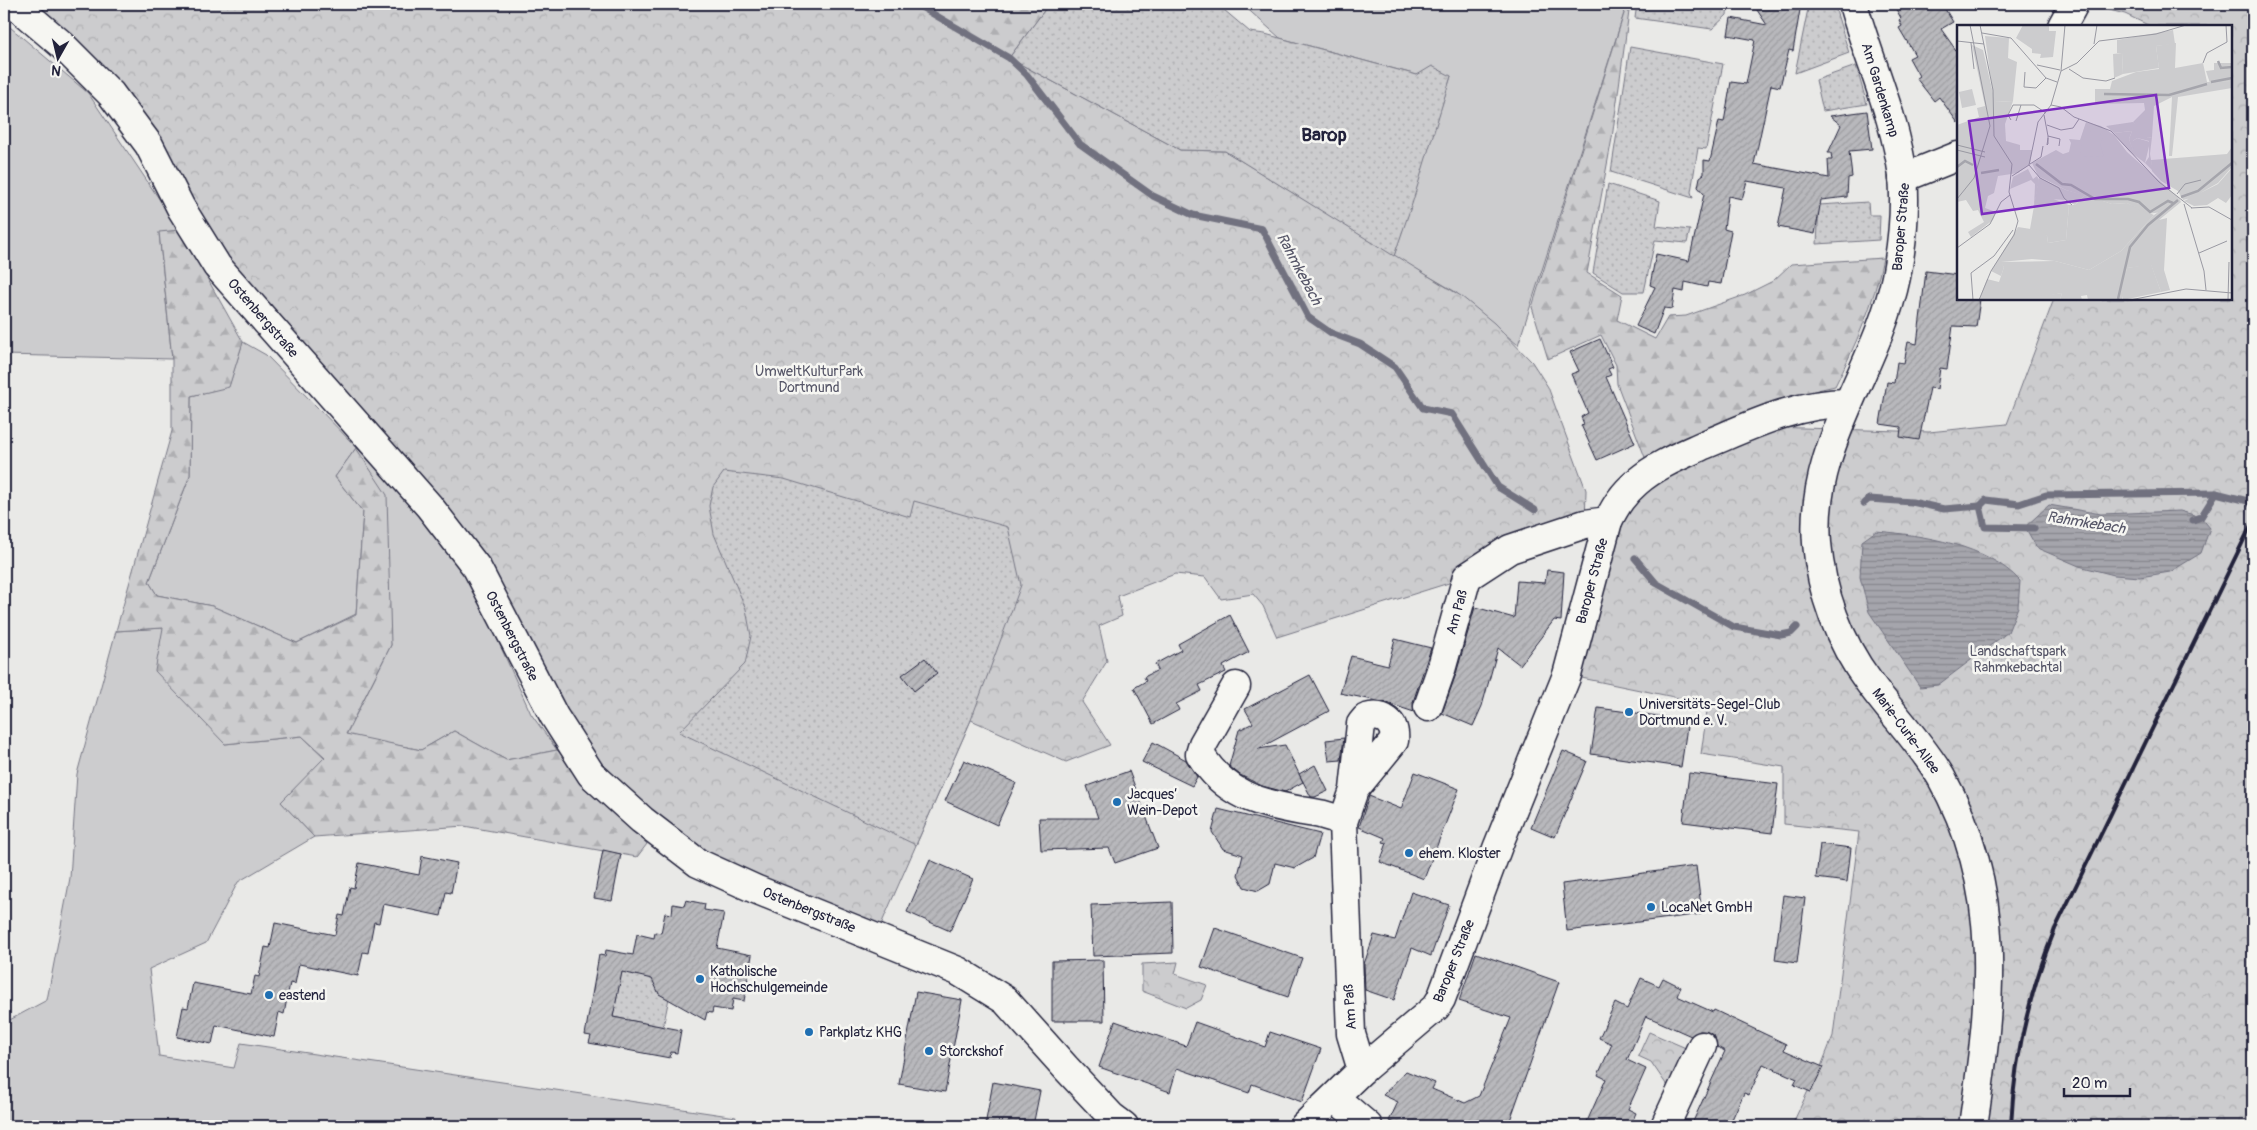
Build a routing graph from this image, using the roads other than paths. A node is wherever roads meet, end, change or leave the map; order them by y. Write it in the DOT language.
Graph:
graph roads {
  1 [pos="14,4"];
  2 [pos="1853,4"];
  3 [pos="2074,4"];
  4 [pos="2063,25"];
  5 [pos="1957,156"];
  6 [pos="1903,178"];
  7 [pos="1847,403"];
  8 [pos="1608,521"];
  9 [pos="1236,686"];
  10 [pos="1428,707"];
  11 [pos="1354,790"];
  12 [pos="1343,822"];
  13 [pos="1702,1046"];
  14 [pos="1362,1070"];
  15 [pos="1335,1098"];
  16 [pos="1124,1126"];
  17 [pos="1304,1126"];
  18 [pos="1368,1126"];
  19 [pos="1665,1126"];
  20 [pos="1973,1126"];
  1 -- 16 [label="street, Ostenbergstraße"];
  2 -- 6 [label="street, Am Gardenkamp"];
  3 -- 4 [label="street"];
  5 -- 6 [label="street, Baroper Straße"];
  6 -- 7 [label="street, Baroper Straße"];
  7 -- 8 [label="street, Baroper Straße"];
  7 -- 20 [label="street, Marie-Curie-Allee"];
  8 -- 10 [label="street, Am Paß"];
  8 -- 14 [label="street, Baroper Straße"];
  9 -- 12 [label="street"];
  11 -- 12 [label="street, Am Paß"];
  12 -- 14 [label="street, Am Paß"];
  13 -- 19 [label="street"];
  14 -- 15 [label="street, Baroper Straße"];
  15 -- 17 [label="street, Baroper Straße"];
  15 -- 18 [label="street"];
}
